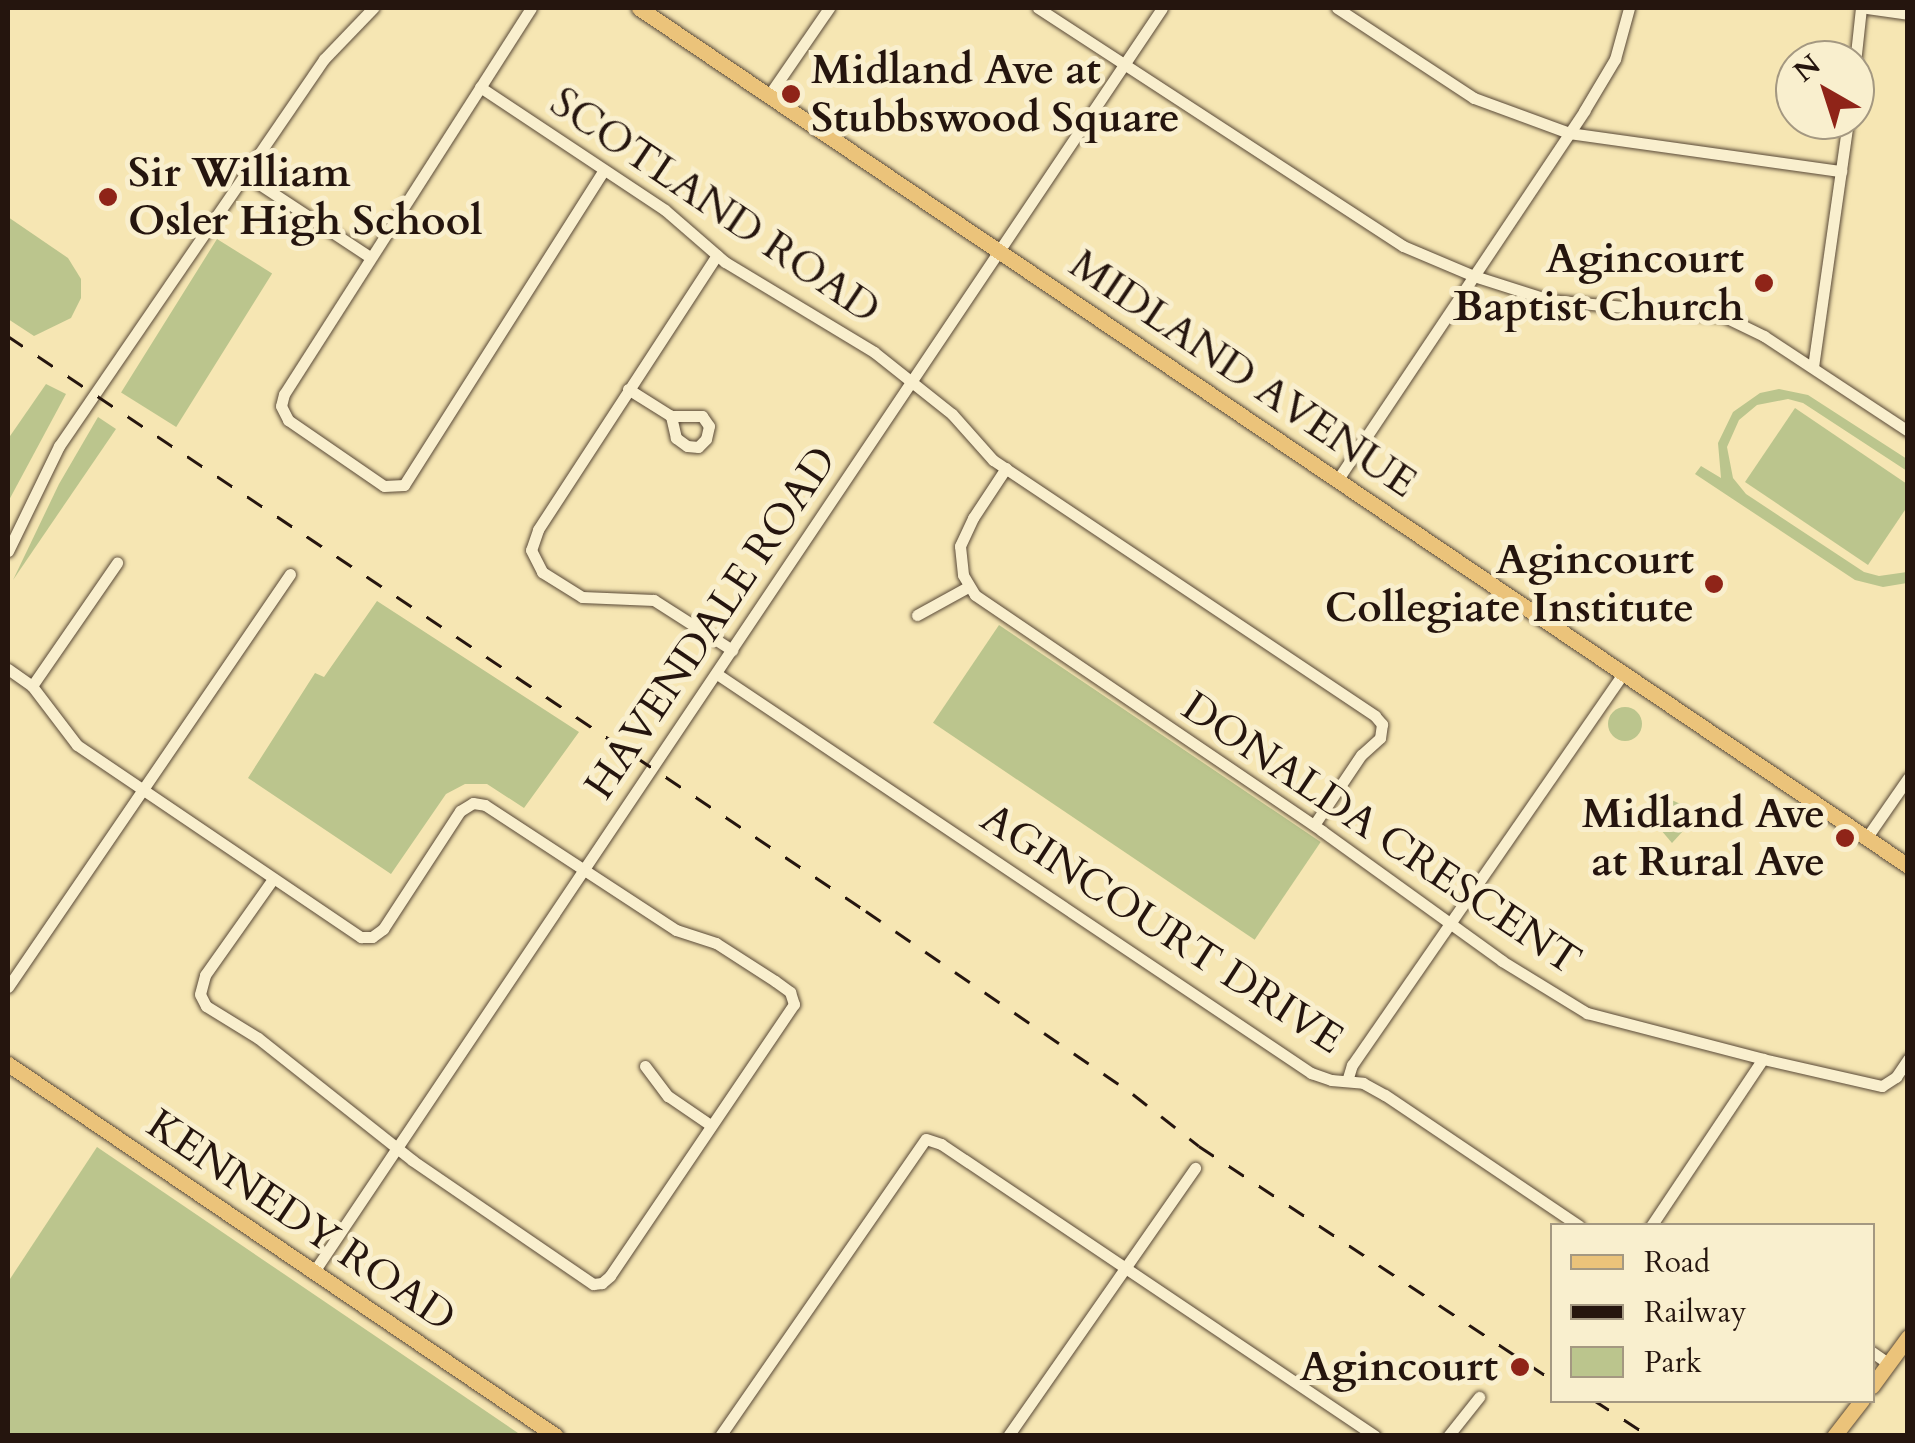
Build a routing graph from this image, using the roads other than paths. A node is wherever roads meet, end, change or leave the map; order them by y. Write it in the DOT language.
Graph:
graph roads {
  1 [pos="373,8"];
  2 [pos="530,8"];
  3 [pos="639,8"];
  4 [pos="1038,8"];
  5 [pos="1162,8"];
  6 [pos="1337,8"];
  7 [pos="1629,8"];
  8 [pos="1864,8"];
  9 [pos="824,9"];
  10 [pos="1908,14"];
  11 [pos="1859,40"];
  12 [pos="1124,65"];
  13 [pos="480,87"];
  14 [pos="769,95"];
  15 [pos="1569,133"];
  16 [pos="1845,140"];
  17 [pos="604,170"];
  18 [pos="1841,172"];
  19 [pos="244,174"];
  20 [pos="1000,253"];
  21 [pos="717,256"];
  22 [pos="370,257"];
  23 [pos="1474,276"];
  24 [pos="1813,367"];
  25 [pos="912,381"];
  26 [pos="628,388"];
  27 [pos="671,416"];
  28 [pos="1906,426"];
  29 [pos="1006,468"];
  30 [pos="1338,479"];
  31 [pos="8,550"];
  32 [pos="117,563"];
  33 [pos="290,574"];
  34 [pos="968,587"];
  35 [pos="917,615"];
  36 [pos="732,650"];
  37 [pos="8,669"];
  38 [pos="1622,673"];
  39 [pos="716,674"];
  40 [pos="32,686"];
  41 [pos="1908,778"];
  42 [pos="143,791"];
  43 [pos="1314,825"];
  44 [pos="1867,837"];
  45 [pos="1908,866"];
  46 [pos="585,870"];
  47 [pos="273,879"];
  48 [pos="1452,924"];
  49 [pos="8,987"];
  50 [pos="1908,1058"];
  51 [pos="1763,1059"];
  52 [pos="8,1064"];
  53 [pos="645,1066"];
  54 [pos="1347,1081"];
  55 [pos="709,1124"];
  56 [pos="399,1148"];
  57 [pos="1195,1168"];
  58 [pos="1574,1223"];
  59 [pos="1653,1223"];
  60 [pos="1122,1268"];
  61 [pos="314,1273"];
  62 [pos="1908,1338"];
  63 [pos="1875,1354"];
  64 [pos="1889,1364"];
  65 [pos="1875,1382"];
  66 [pos="1480,1397"];
  67 [pos="1860,1403"];
  68 [pos="556,1436"];
  69 [pos="720,1436"];
  70 [pos="1008,1436"];
  71 [pos="1375,1436"];
  72 [pos="1448,1436"];
  73 [pos="1838,1436"];
  1 -- 19 [label="street"];
  2 -- 13 [label="street"];
  3 -- 14 [label="main road, MIDLAND AVENUE"];
  4 -- 12 [label="street"];
  5 -- 12 [label="street, HAVENDALE ROAD"];
  6 -- 15 [label="street"];
  7 -- 15 [label="street"];
  8 -- 10 [label="street"];
  8 -- 11 [label="street"];
  9 -- 14 [label="street"];
  12 -- 20 [label="street, HAVENDALE ROAD"];
  12 -- 23 [label="street"];
  13 -- 17 [label="street, SCOTLAND ROAD"];
  13 -- 22 [label="street"];
  14 -- 20 [label="main road, MIDLAND AVENUE"];
  15 -- 18 [label="street"];
  15 -- 23 [label="street"];
  16 -- 18 [label="street"];
  17 -- 21 [label="street, SCOTLAND ROAD"];
  17 -- 22 [label="street"];
  18 -- 24 [label="street"];
  19 -- 22 [label="street"];
  19 -- 31 [label="street"];
  20 -- 25 [label="street, HAVENDALE ROAD"];
  20 -- 30 [label="main road, MIDLAND AVENUE"];
  21 -- 25 [label="street, SCOTLAND ROAD"];
  21 -- 26 [label="street"];
  23 -- 24 [label="street"];
  23 -- 30 [label="street"];
  24 -- 28 [label="street"];
  25 -- 29 [label="street, SCOTLAND ROAD"];
  25 -- 36 [label="street, HAVENDALE ROAD"];
  26 -- 27 [label="street"];
  26 -- 36 [label="street"];
  29 -- 34 [label="street"];
  29 -- 43 [label="street, SCOTLAND ROAD"];
  30 -- 38 [label="main road, MIDLAND AVENUE"];
  32 -- 40 [label="street"];
  33 -- 42 [label="street"];
  34 -- 35 [label="street"];
  34 -- 43 [label="street, DONALDA CRESCENT"];
  36 -- 39 [label="street, HAVENDALE ROAD"];
  37 -- 40 [label="street"];
  38 -- 44 [label="main road, MIDLAND AVENUE"];
  38 -- 48 [label="street"];
  39 -- 46 [label="street, HAVENDALE ROAD"];
  39 -- 54 [label="street, AGINCOURT DRIVE"];
  40 -- 42 [label="street"];
  41 -- 44 [label="street"];
  42 -- 47 [label="street"];
  42 -- 49 [label="street"];
  43 -- 48 [label="street, DONALDA CRESCENT"];
  44 -- 45 [label="main road, MIDLAND AVENUE"];
  46 -- 47 [label="street"];
  46 -- 55 [label="street"];
  46 -- 56 [label="street, HAVENDALE ROAD"];
  47 -- 56 [label="street"];
  48 -- 51 [label="street, DONALDA CRESCENT"];
  48 -- 54 [label="street"];
  50 -- 51 [label="street, DONALDA CRESCENT"];
  51 -- 59 [label="street"];
  52 -- 61 [label="main road, KENNEDY ROAD"];
  53 -- 55 [label="street"];
  54 -- 58 [label="street, AGINCOURT DRIVE"];
  55 -- 56 [label="street"];
  56 -- 61 [label="street, HAVENDALE ROAD"];
  57 -- 60 [label="street"];
  60 -- 69 [label="street"];
  60 -- 70 [label="street"];
  60 -- 71 [label="street"];
  61 -- 68 [label="main road, KENNEDY ROAD"];
  62 -- 64 [label="main road"];
  63 -- 64 [label="street"];
  64 -- 65 [label="main road"];
  66 -- 72 [label="street"];
  67 -- 73 [label="main road"];
}
